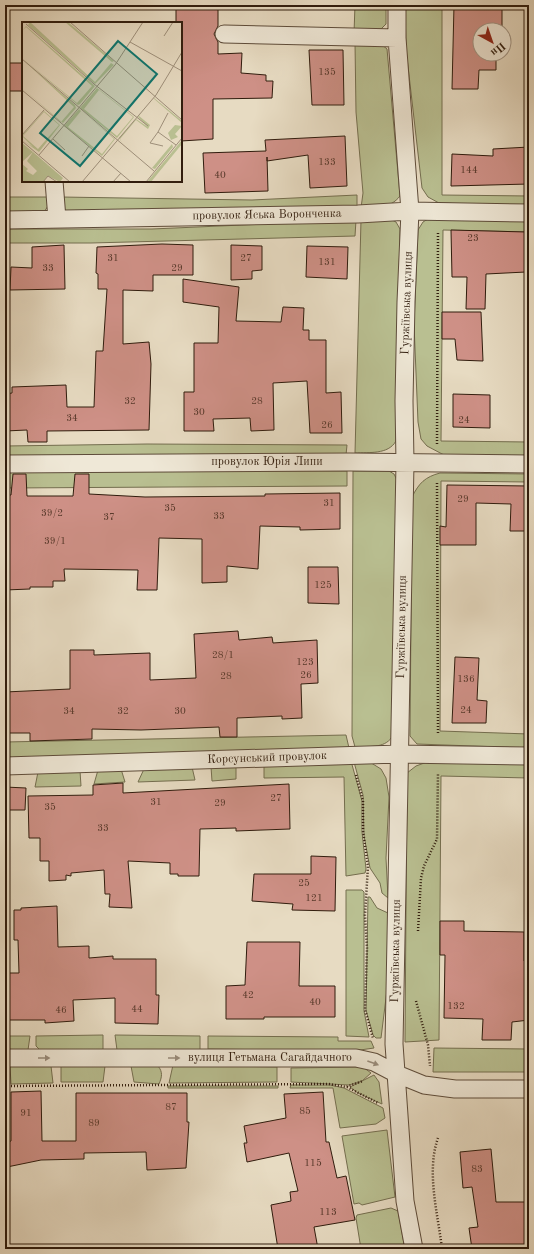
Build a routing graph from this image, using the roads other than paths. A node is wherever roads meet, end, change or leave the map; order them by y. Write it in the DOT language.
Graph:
graph roads {
  1 [pos="397,5"];
  2 [pos="224,34"];
  3 [pos="397,38"];
  4 [pos="54,182"];
  5 [pos="410,210"];
  6 [pos="529,213"];
  7 [pos="57,219"];
  8 [pos="5,220"];
  9 [pos="405,463"];
  10 [pos="5,464"];
  11 [pos="529,464"];
  12 [pos="399,754"];
  13 [pos="529,756"];
  14 [pos="5,766"];
  15 [pos="5,1058"];
  16 [pos="397,1074"];
  17 [pos="529,1089"];
  18 [pos="414,1249"];
  1 -- 3 [label="street, Гуржіївська вулиця"];
  2 -- 3 [label="street"];
  3 -- 5 [label="street, Гуржіївська вулиця"];
  4 -- 7 [label="street"];
  5 -- 6 [label="street, провулок Яська Воронченка"];
  5 -- 7 [label="street, провулок Яська Воронченка"];
  5 -- 9 [label="street, Гуржіївська вулиця"];
  7 -- 8 [label="street, провулок Яська Воронченка"];
  9 -- 10 [label="street, провулок Юрія Липи"];
  9 -- 11 [label="street, провулок Юрія Липи"];
  9 -- 12 [label="street, Гуржіївська вулиця"];
  12 -- 13 [label="street, Корсунський провулок"];
  12 -- 14 [label="street, Корсунський провулок"];
  12 -- 16 [label="street, Гуржіївська вулиця"];
  15 -- 16 [label="street, вулиця Гетьмана Сагайдачного, one-way"];
  16 -- 17 [label="street, вулиця Гетьмана Сагайдачного"];
  16 -- 18 [label="street, Гуржіївська вулиця"];
}
